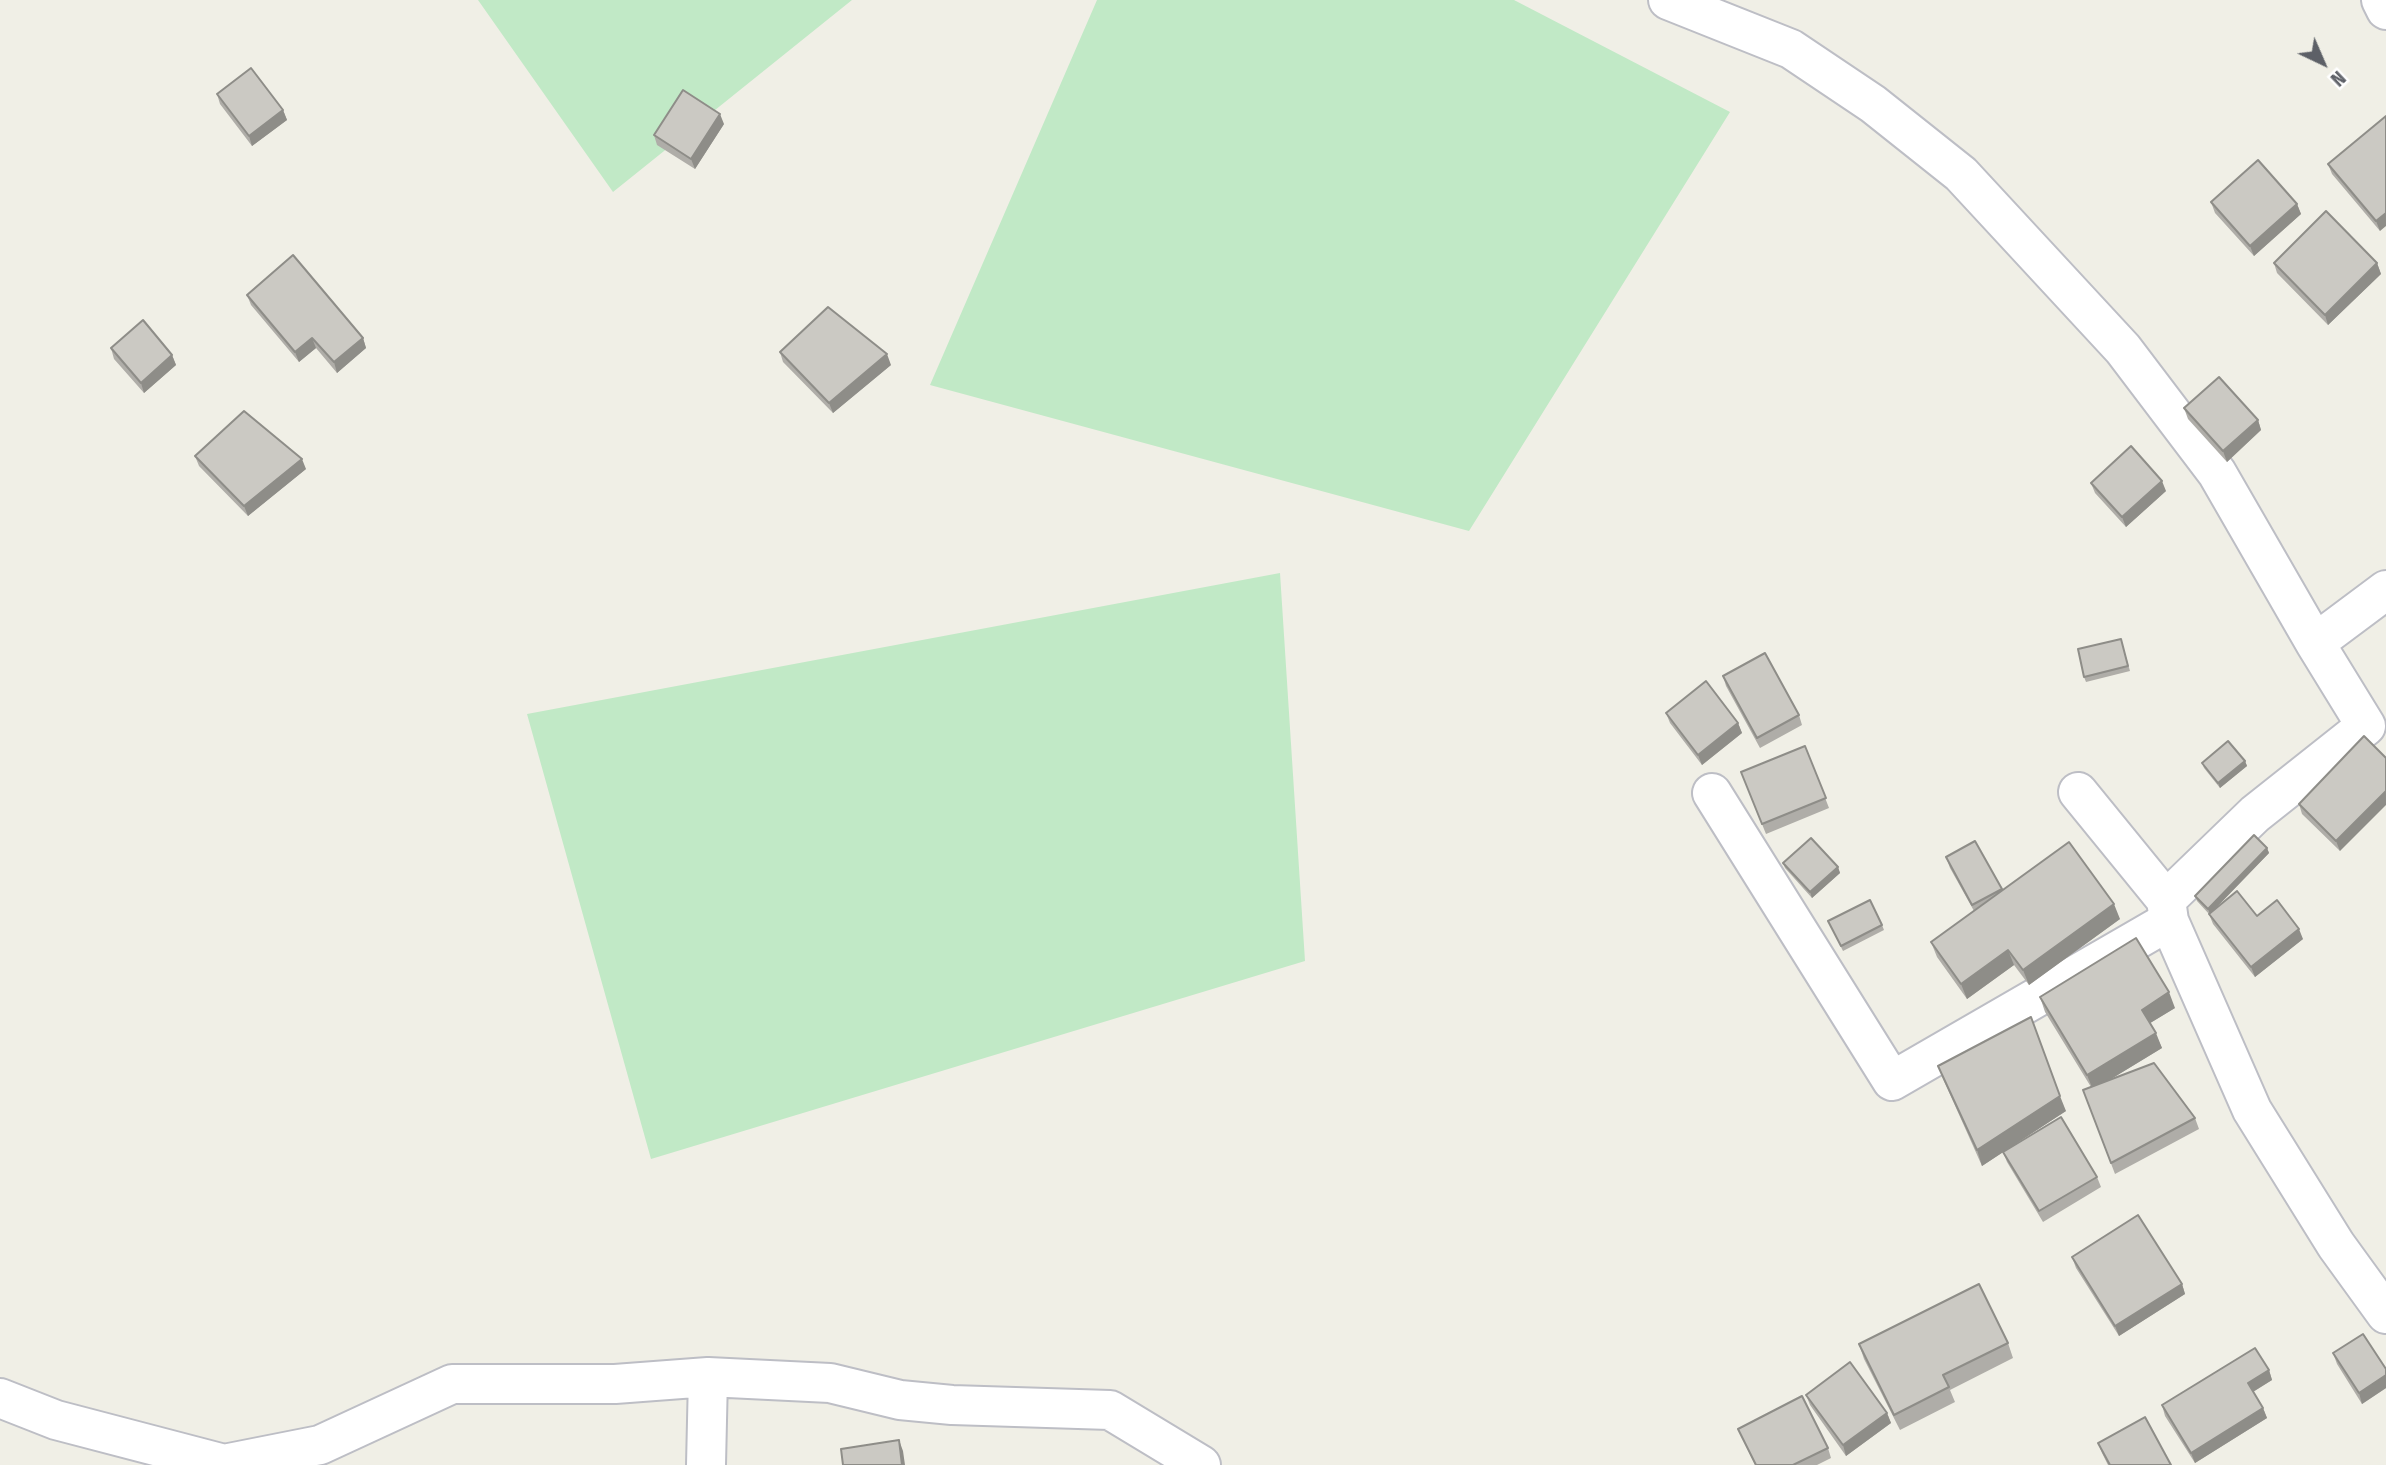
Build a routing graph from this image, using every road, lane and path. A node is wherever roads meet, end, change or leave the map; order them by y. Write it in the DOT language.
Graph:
graph roads {
  1 [pos="1668,0"];
  2 [pos="2381,0"];
  3 [pos="2386,10"];
  4 [pos="2386,590"];
  5 [pos="2315,643"];
  6 [pos="2078,792"];
  7 [pos="1712,793"];
  8 [pos="2168,911"];
  9 [pos="2386,1314"];
  10 [pos="708,1377"];
  11 [pos="0,1398"];
  12 [pos="113,1450"];
  13 [pos="706,1465"];
  14 [pos="1201,1465"];
  1 -- 5 [label="street"];
  2 -- 3 [label="street"];
  4 -- 5 [label="street"];
  5 -- 8 [label="street"];
  6 -- 8 [label="street"];
  7 -- 8 [label="street"];
  8 -- 9 [label="street"];
  10 -- 12 [label="street"];
  10 -- 13 [label="street"];
  10 -- 14 [label="street"];
  11 -- 12 [label="street"];
}
